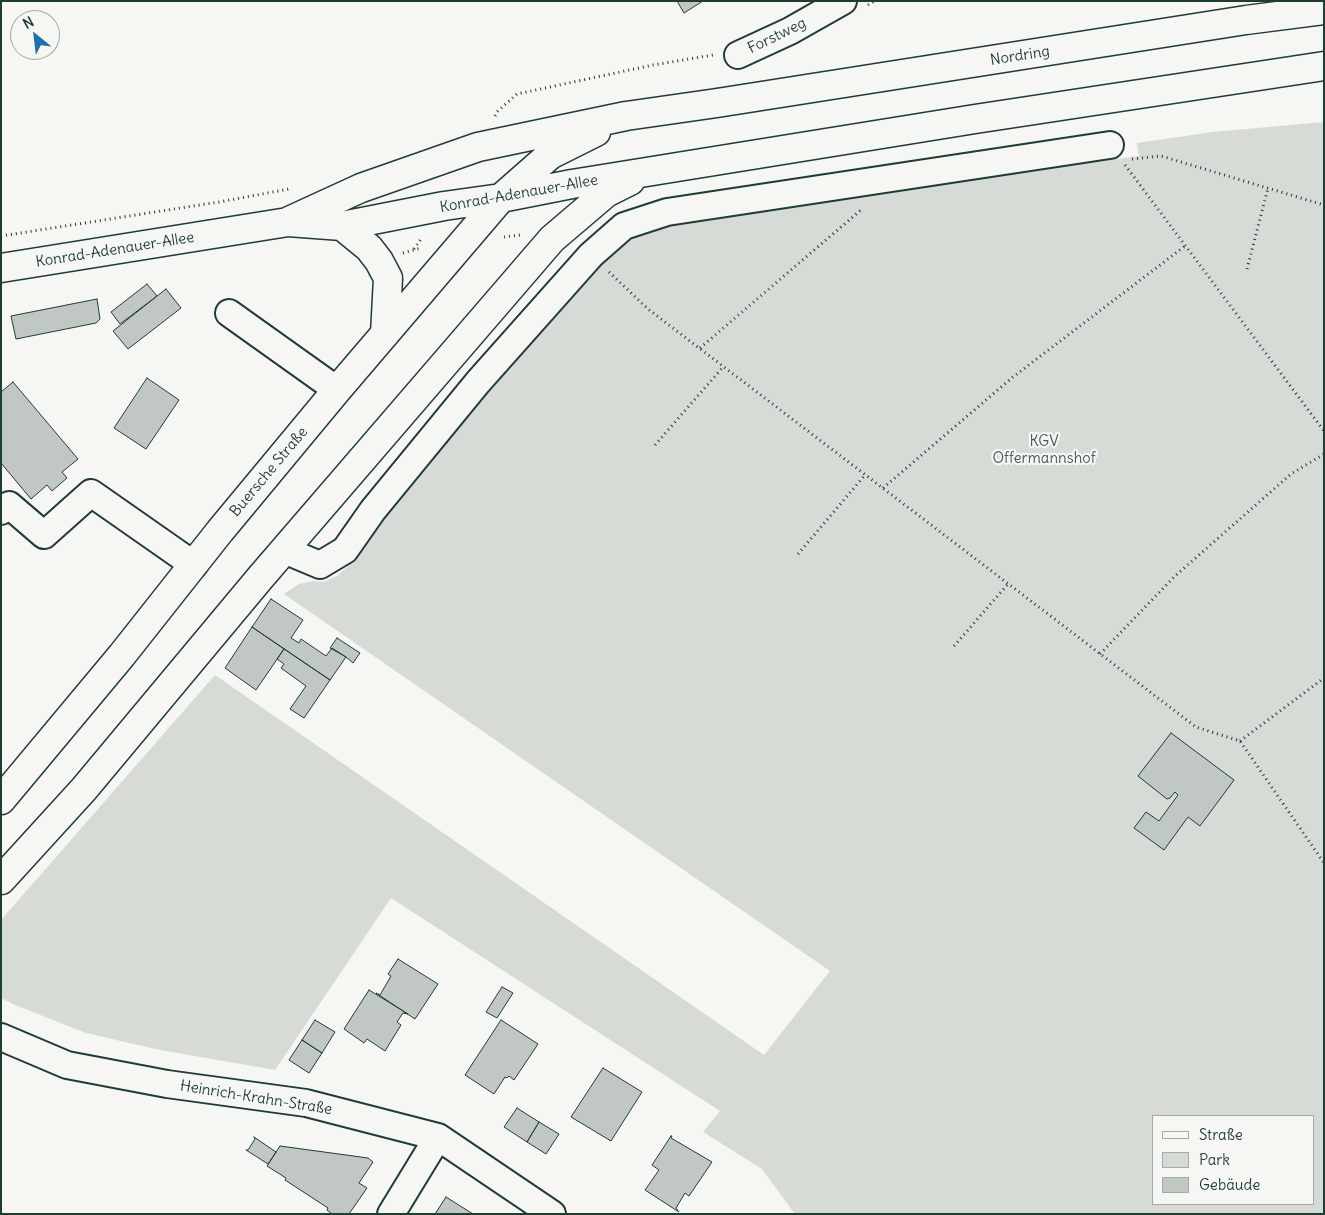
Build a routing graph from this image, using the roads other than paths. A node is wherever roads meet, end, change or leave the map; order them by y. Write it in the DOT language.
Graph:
graph roads {
  1 [pos="843,1"];
  2 [pos="1324,10"];
  3 [pos="738,55"];
  4 [pos="1324,66"];
  5 [pos="717,103"];
  6 [pos="626,116"];
  7 [pos="478,147"];
  8 [pos="1115,152"];
  9 [pos="550,155"];
  10 [pos="649,172"];
  11 [pos="572,184"];
  12 [pos="501,198"];
  13 [pos="288,222"];
  14 [pos="342,226"];
  15 [pos="552,239"];
  16 [pos="1,268"];
  17 [pos="229,313"];
  18 [pos="385,334"];
  19 [pos="337,390"];
  20 [pos="1,511"];
  21 [pos="284,550"];
  22 [pos="194,565"];
  23 [pos="1,800"];
  24 [pos="1,880"];
  25 [pos="1,1037"];
  26 [pos="438,1137"];
  27 [pos="391,1214"];
  28 [pos="552,1214"];
  1 -- 3 [label="street, Forstweg"];
  2 -- 5 [label="main road, Nordring"];
  4 -- 10 [label="main road, Konrad-Adenauer-Allee"];
  5 -- 6 [label="main road, Konrad-Adenauer-Allee"];
  6 -- 7 [label="main road, Konrad-Adenauer-Allee"];
  6 -- 9 [label="main road, Buersche Straße"];
  7 -- 9 [label="main road"];
  7 -- 13 [label="main road, Konrad-Adenauer-Allee"];
  8 -- 21 [label="street"];
  9 -- 11 [label="main road"];
  9 -- 12 [label="main road, Buersche Straße"];
  10 -- 11 [label="main road, Konrad-Adenauer-Allee"];
  10 -- 15 [label="main road"];
  11 -- 12 [label="main road, Konrad-Adenauer-Allee"];
  11 -- 15 [label="main road"];
  12 -- 14 [label="main road, Konrad-Adenauer-Allee"];
  12 -- 18 [label="main road, Buersche Straße"];
  13 -- 14 [label="main road, Konrad-Adenauer-Allee"];
  13 -- 16 [label="main road, Konrad-Adenauer-Allee"];
  14 -- 18 [label="main road"];
  15 -- 21 [label="main road"];
  17 -- 19 [label="street"];
  18 -- 19 [label="main road, Buersche Straße"];
  19 -- 22 [label="main road, Buersche Straße"];
  20 -- 22 [label="street"];
  21 -- 24 [label="main road"];
  22 -- 23 [label="main road, Buersche Straße"];
  25 -- 26 [label="street, Heinrich-Krahn-Straße"];
  26 -- 27 [label="street"];
  26 -- 28 [label="street, Heinrich-Krahn-Straße"];
}
